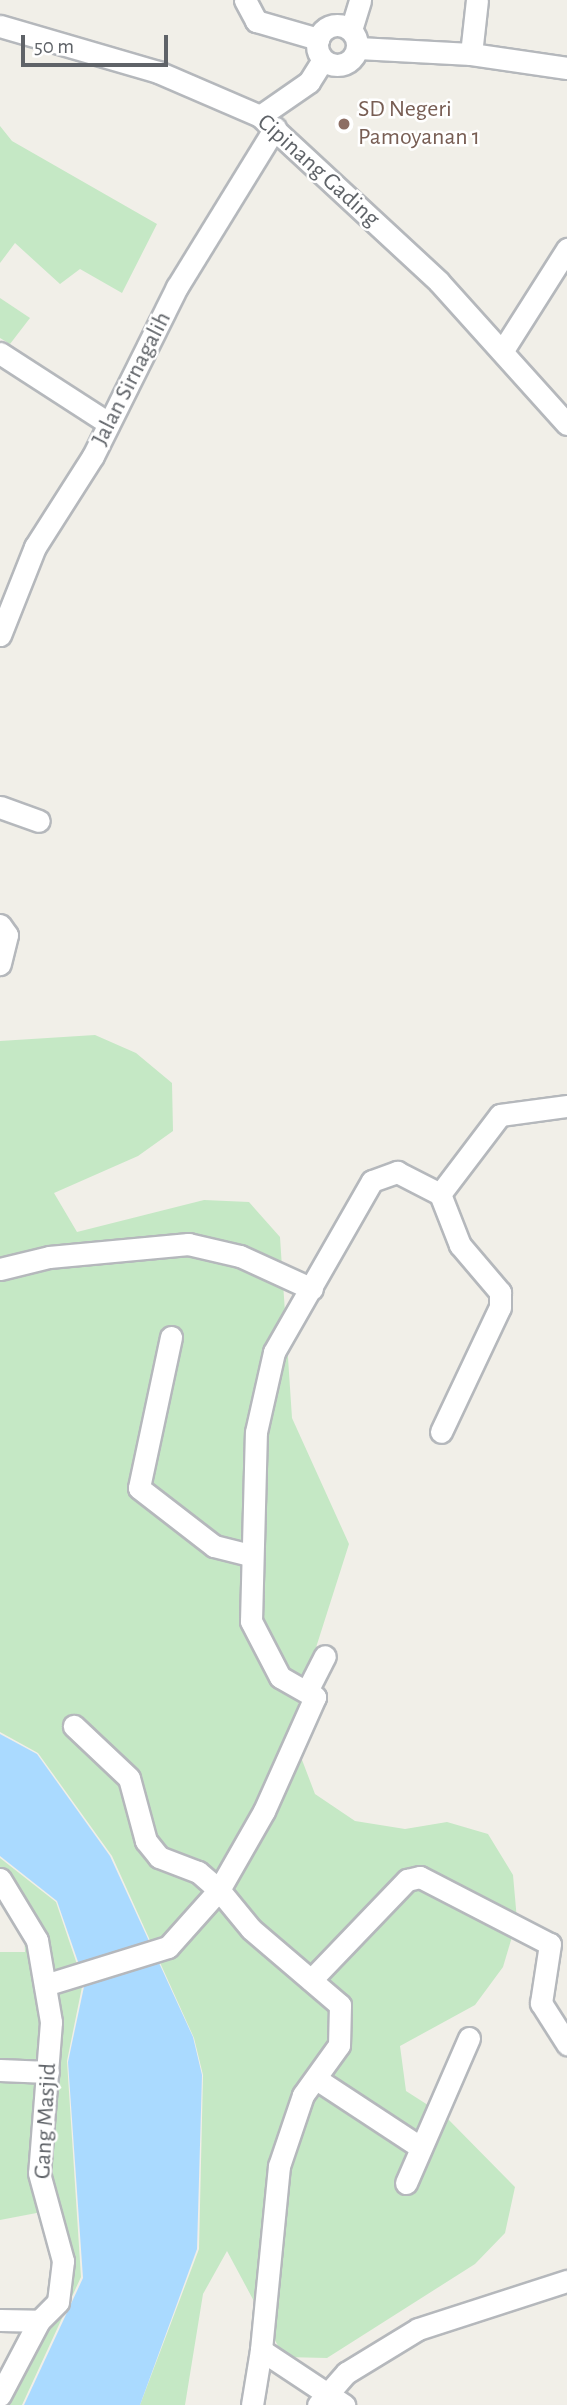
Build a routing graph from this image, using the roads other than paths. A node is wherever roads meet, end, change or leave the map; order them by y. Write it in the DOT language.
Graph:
graph roads {
  1 [pos="245,0"];
  2 [pos="360,0"];
  3 [pos="477,0"];
  4 [pos="0,26"];
  5 [pos="318,39"];
  6 [pos="354,39"];
  7 [pos="471,54"];
  8 [pos="323,60"];
  9 [pos="567,68"];
  10 [pos="267,122"];
  11 [pos="567,249"];
  12 [pos="503,350"];
  13 [pos="0,354"];
  14 [pos="105,421"];
  15 [pos="567,424"];
  16 [pos="0,635"];
  17 [pos="0,807"];
  18 [pos="39,821"];
  19 [pos="0,925"];
  20 [pos="0,964"];
  21 [pos="567,1106"];
  22 [pos="440,1194"];
  23 [pos="0,1269"];
  24 [pos="312,1289"];
  25 [pos="171,1337"];
  26 [pos="442,1432"];
  27 [pos="249,1555"];
  28 [pos="325,1656"];
  29 [pos="315,1697"];
  30 [pos="74,1726"];
  31 [pos="0,1879"];
  32 [pos="219,1890"];
  33 [pos="54,1980"];
  34 [pos="311,1980"];
  35 [pos="469,2038"];
  36 [pos="567,2044"];
  37 [pos="0,2070"];
  38 [pos="48,2072"];
  39 [pos="318,2080"];
  40 [pos="420,2147"];
  41 [pos="406,2183"];
  42 [pos="567,2281"];
  43 [pos="0,2320"];
  44 [pos="39,2321"];
  45 [pos="261,2350"];
  46 [pos="0,2395"];
  47 [pos="322,2398"];
  48 [pos="251,2405"];
  49 [pos="344,2405"];
  1 -- 5 [label="street"];
  2 -- 6 [label="street"];
  3 -- 7 [label="street"];
  4 -- 10 [label="street, Cipinang Gading"];
  5 -- 6 [label="street"];
  5 -- 8 [label="street"];
  6 -- 7 [label="street"];
  6 -- 8 [label="street"];
  7 -- 9 [label="street"];
  8 -- 10 [label="street"];
  10 -- 12 [label="street, Cipinang Gading"];
  10 -- 14 [label="street, Jalan Sirnagalih"];
  11 -- 12 [label="street"];
  12 -- 15 [label="street, Cipinang Gading"];
  13 -- 14 [label="street"];
  14 -- 16 [label="street, Jalan Sirnagalih"];
  17 -- 18 [label="street"];
  19 -- 20 [label="street"];
  21 -- 22 [label="street"];
  22 -- 24 [label="street"];
  22 -- 26 [label="street"];
  23 -- 24 [label="street"];
  24 -- 27 [label="street"];
  25 -- 27 [label="street"];
  27 -- 29 [label="street"];
  28 -- 29 [label="street"];
  29 -- 32 [label="street"];
  30 -- 32 [label="street"];
  31 -- 33 [label="street, Gang Masjid"];
  32 -- 33 [label="street"];
  32 -- 34 [label="street"];
  33 -- 38 [label="street, Gang Masjid"];
  34 -- 36 [label="street"];
  34 -- 39 [label="street"];
  35 -- 40 [label="street"];
  37 -- 38 [label="street"];
  38 -- 44 [label="street, Gang Masjid"];
  39 -- 40 [label="street"];
  39 -- 45 [label="street"];
  40 -- 41 [label="street"];
  42 -- 47 [label="street"];
  43 -- 44 [label="street"];
  44 -- 46 [label="street, Gang Masjid"];
  45 -- 47 [label="street"];
  45 -- 48 [label="street"];
  47 -- 49 [label="street"];
}
